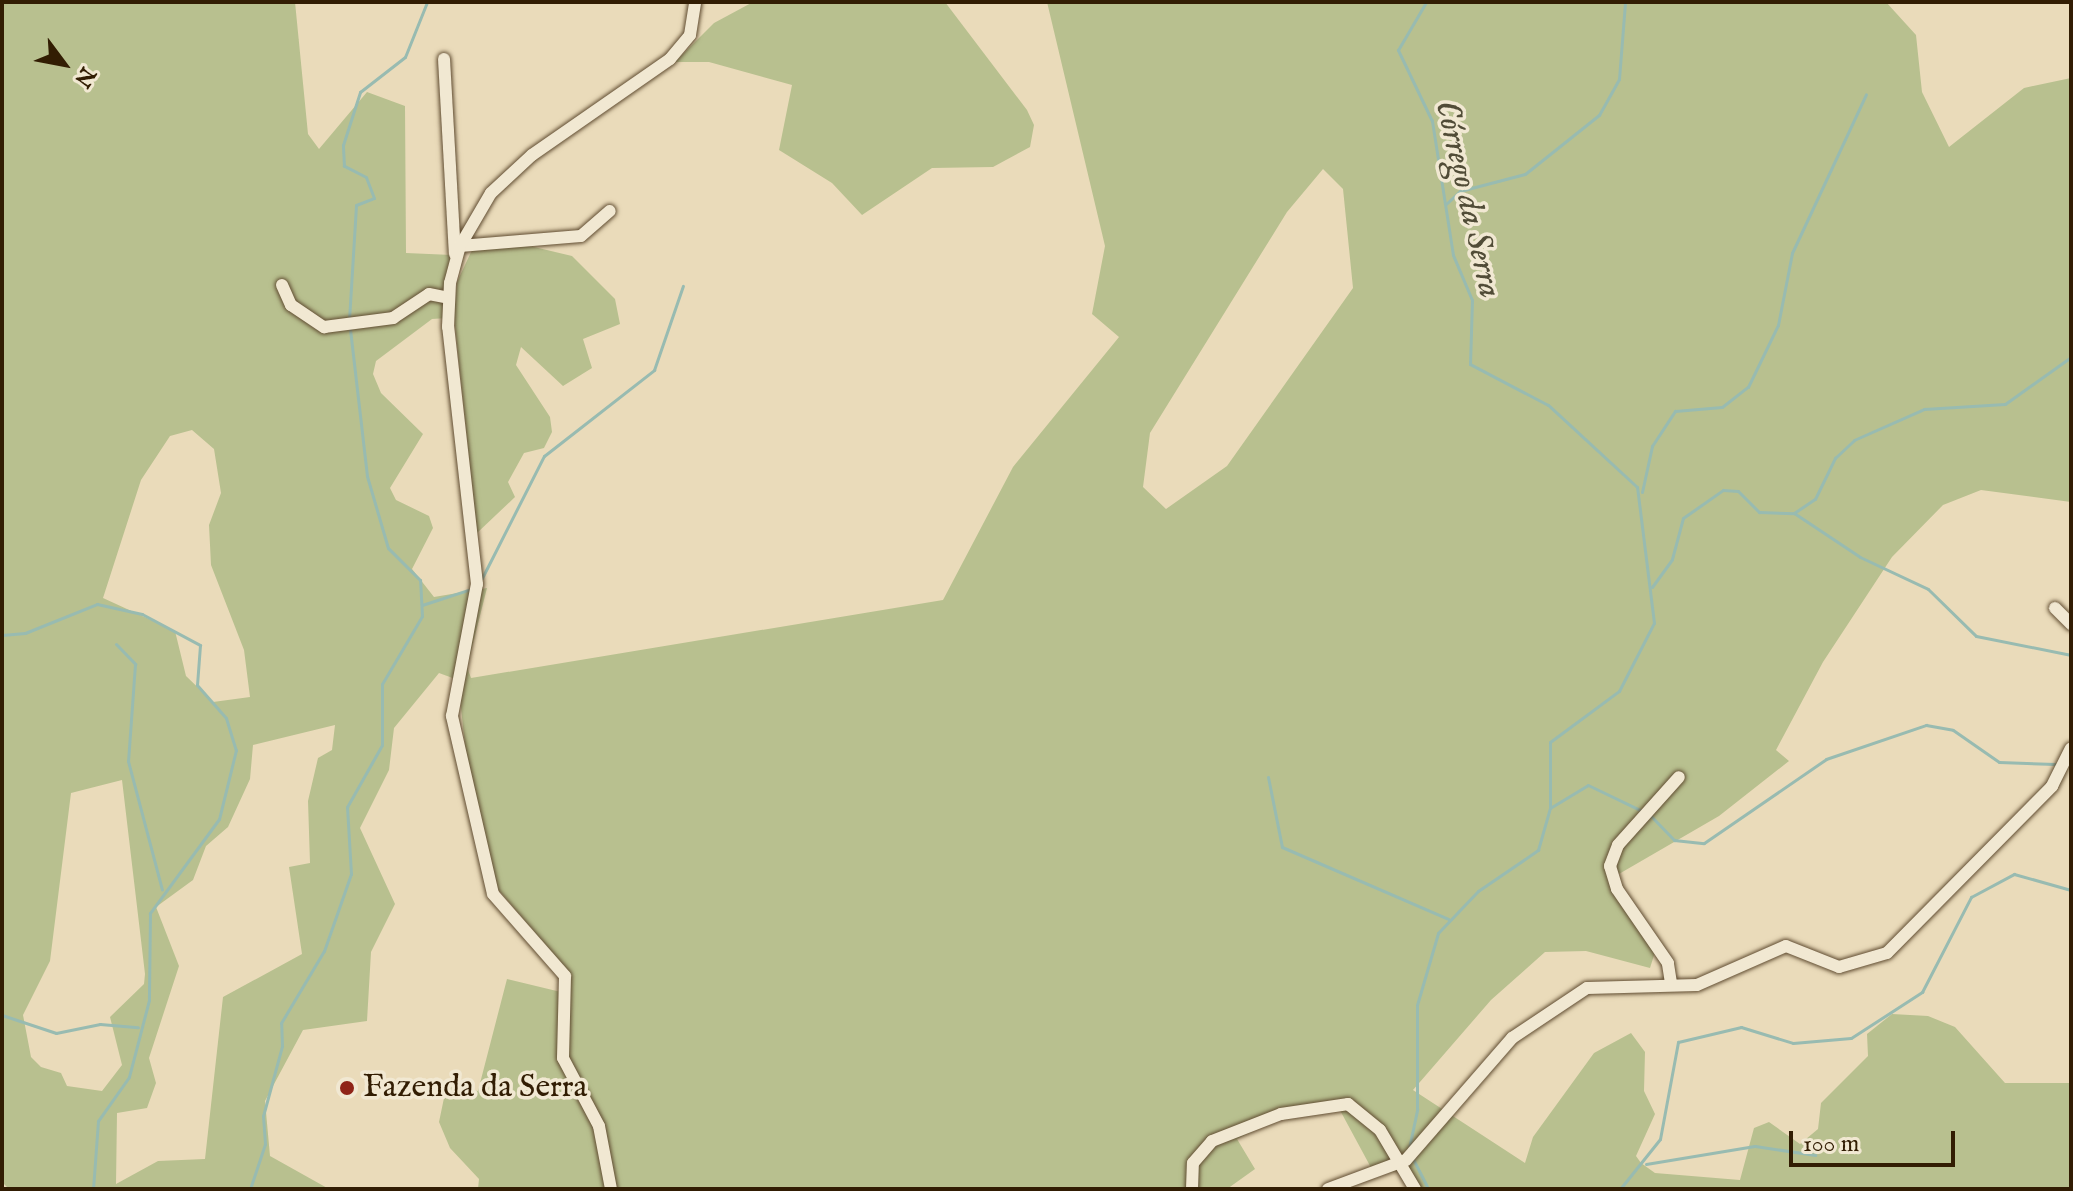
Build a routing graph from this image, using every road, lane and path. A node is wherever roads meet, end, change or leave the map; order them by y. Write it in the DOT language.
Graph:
graph roads {
  1 [pos="695,2"];
  2 [pos="444,59"];
  3 [pos="610,211"];
  4 [pos="460,246"];
  5 [pos="455,261"];
  6 [pos="282,285"];
  7 [pos="449,298"];
  8 [pos="2055,608"];
  9 [pos="2071,624"];
  10 [pos="2071,748"];
  11 [pos="1679,777"];
  12 [pos="1671,983"];
  13 [pos="1399,1164"];
  14 [pos="611,1189"];
  15 [pos="1192,1189"];
  16 [pos="1328,1189"];
  17 [pos="1415,1189"];
  1 -- 4 [label="street"];
  2 -- 5 [label="street"];
  3 -- 4 [label="street"];
  4 -- 5 [label="street"];
  5 -- 7 [label="street"];
  6 -- 7 [label="street"];
  7 -- 14 [label="street"];
  8 -- 9 [label="street"];
  10 -- 12 [label="street"];
  11 -- 12 [label="street"];
  12 -- 13 [label="street"];
  13 -- 15 [label="street"];
  13 -- 16 [label="street"];
  13 -- 17 [label="street"];
}
